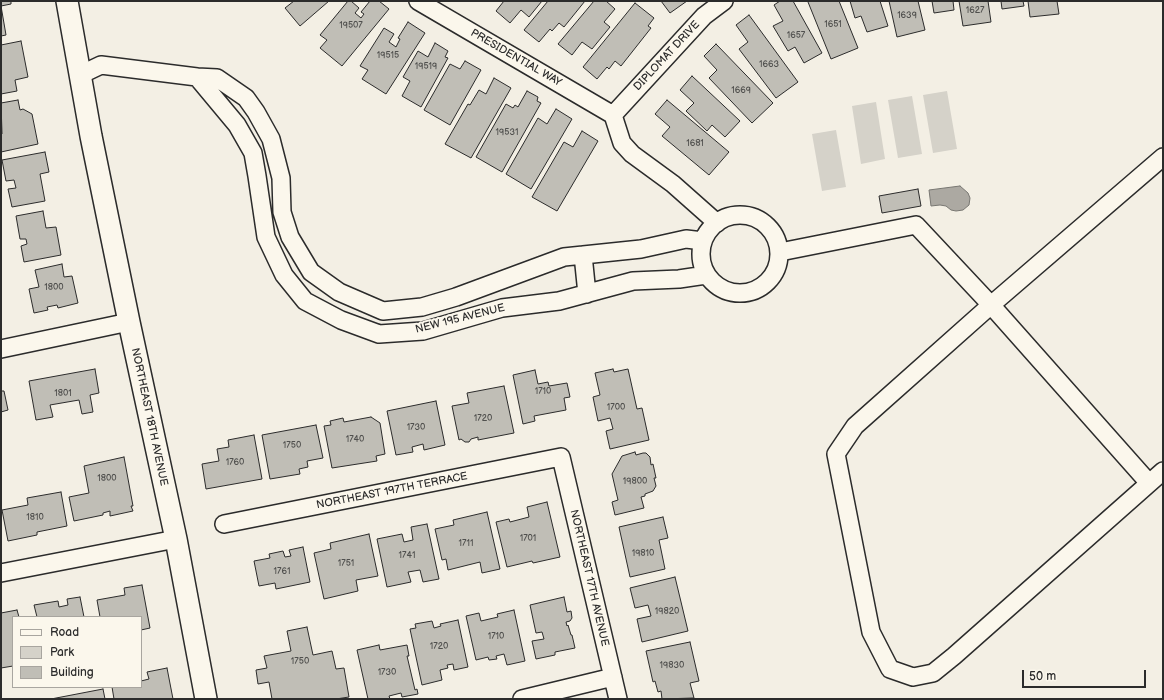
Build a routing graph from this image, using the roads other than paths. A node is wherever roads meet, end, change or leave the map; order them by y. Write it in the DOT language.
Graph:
graph roads {
  1 [pos="55,1"];
  2 [pos="66,1"];
  3 [pos="418,1"];
  4 [pos="724,1"];
  5 [pos="80,75"];
  6 [pos="197,77"];
  7 [pos="613,115"];
  8 [pos="91,136"];
  9 [pos="1163,156"];
  10 [pos="717,223"];
  11 [pos="703,241"];
  12 [pos="780,252"];
  13 [pos="583,255"];
  14 [pos="706,275"];
  15 [pos="587,294"];
  16 [pos="991,304"];
  17 [pos="129,322"];
  18 [pos="1,349"];
  19 [pos="561,457"];
  20 [pos="1163,471"];
  21 [pos="1149,483"];
  22 [pos="224,524"];
  23 [pos="176,539"];
  24 [pos="1,573"];
  25 [pos="613,677"];
  26 [pos="206,699"];
  27 [pos="522,699"];
  28 [pos="618,699"];
  1 -- 8 [label="street, NORTHEAST 18TH AVENUE"];
  2 -- 5 [label="street, NORTHEAST 18TH AVENUE"];
  3 -- 7 [label="street, PRESIDENTIAL WAY"];
  4 -- 7 [label="street, DIPLOMAT DRIVE"];
  5 -- 6 [label="street, NEW 195 AVENUE"];
  5 -- 8 [label="street, NORTHEAST 18TH AVENUE"];
  6 -- 13 [label="street, NEW 195 AVENUE"];
  6 -- 15 [label="street, NEW 195 AVENUE"];
  7 -- 10 [label="street"];
  8 -- 17 [label="street, NORTHEAST 18TH AVENUE"];
  9 -- 16 [label="street"];
  10 -- 11 [label="street"];
  10 -- 12 [label="street"];
  11 -- 13 [label="street, NEW 195 AVENUE"];
  11 -- 14 [label="street"];
  12 -- 14 [label="street"];
  12 -- 16 [label="street"];
  13 -- 15 [label="street"];
  14 -- 15 [label="street, NEW 195 AVENUE"];
  16 -- 21 [label="street"];
  16 -- 21 [label="street"];
  17 -- 18 [label="street"];
  17 -- 23 [label="street, NORTHEAST 18TH AVENUE"];
  19 -- 22 [label="street, NORTHEAST 197TH TERRACE"];
  19 -- 25 [label="street, NORTHEAST 17TH AVENUE"];
  20 -- 21 [label="street"];
  23 -- 24 [label="street"];
  23 -- 26 [label="street, NORTHEAST 18TH AVENUE"];
  25 -- 27 [label="street"];
  25 -- 28 [label="street, NORTHEAST 17TH AVENUE"];
}
